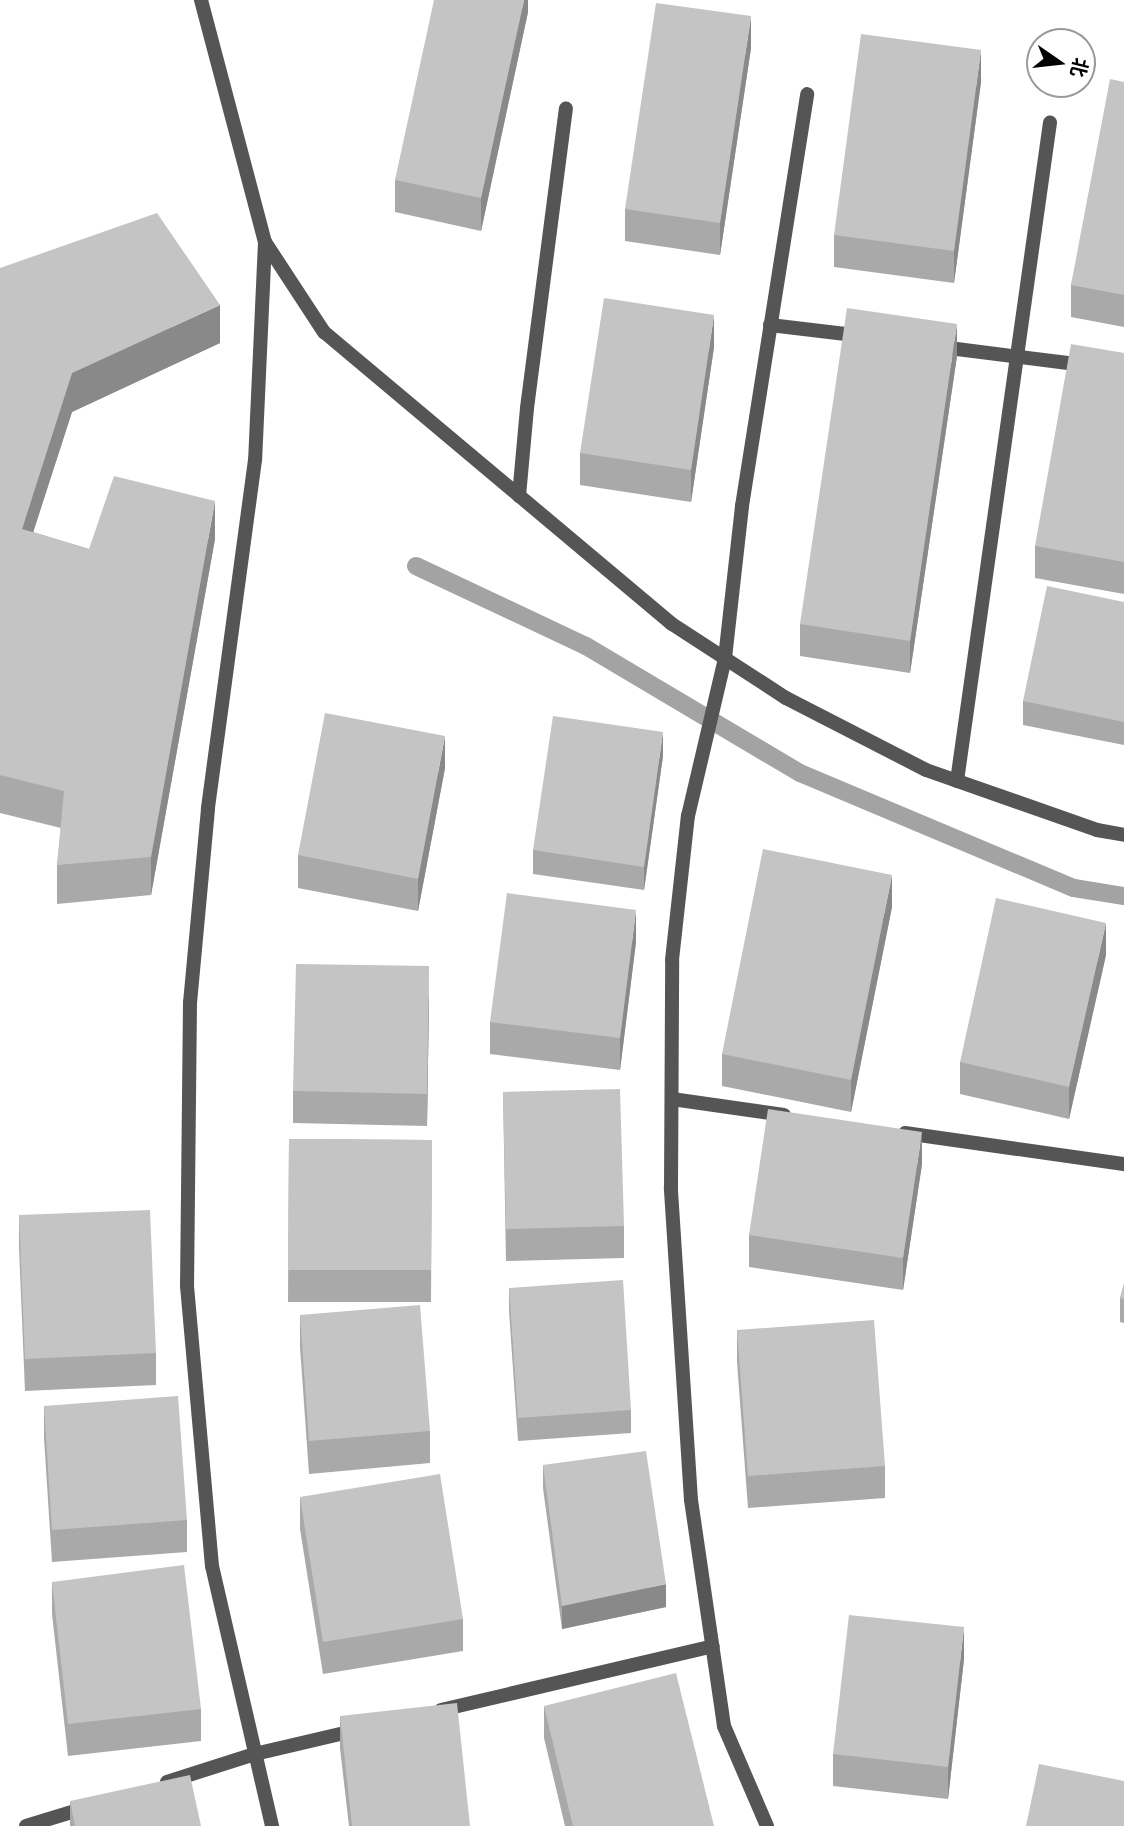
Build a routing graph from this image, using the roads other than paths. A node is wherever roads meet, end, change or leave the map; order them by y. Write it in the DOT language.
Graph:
graph roads {
  1 [pos="201,0"];
  2 [pos="807,94"];
  3 [pos="566,109"];
  4 [pos="1050,123"];
  5 [pos="265,242"];
  6 [pos="770,325"];
  7 [pos="879,339"];
  8 [pos="920,344"];
  9 [pos="1016,356"];
  10 [pos="1097,366"];
  11 [pos="519,496"];
  12 [pos="725,658"];
  13 [pos="957,781"];
  14 [pos="1124,835"];
  15 [pos="671,1099"];
  16 [pos="795,1117"];
  17 [pos="891,1131"];
  18 [pos="1124,1164"];
  19 [pos="712,1646"];
  20 [pos="430,1713"];
  21 [pos="376,1726"];
  22 [pos="255,1754"];
  23 [pos="153,1786"];
  24 [pos="103,1802"];
  25 [pos="26,1826"];
  26 [pos="272,1826"];
  27 [pos="767,1826"];
  1 -- 5 [label="street"];
  2 -- 6 [label="street"];
  3 -- 11 [label="street"];
  4 -- 9 [label="street"];
  5 -- 11 [label="street"];
  5 -- 22 [label="street"];
  6 -- 7 [label="street"];
  6 -- 12 [label="street"];
  8 -- 9 [label="street"];
  9 -- 10 [label="street"];
  9 -- 13 [label="street"];
  11 -- 12 [label="street"];
  12 -- 13 [label="street"];
  12 -- 15 [label="street"];
  13 -- 14 [label="street"];
  15 -- 16 [label="street"];
  15 -- 19 [label="street"];
  17 -- 18 [label="street"];
  19 -- 20 [label="street"];
  19 -- 27 [label="street"];
  21 -- 22 [label="street"];
  22 -- 23 [label="street"];
  22 -- 26 [label="street"];
  24 -- 25 [label="street"];
}
